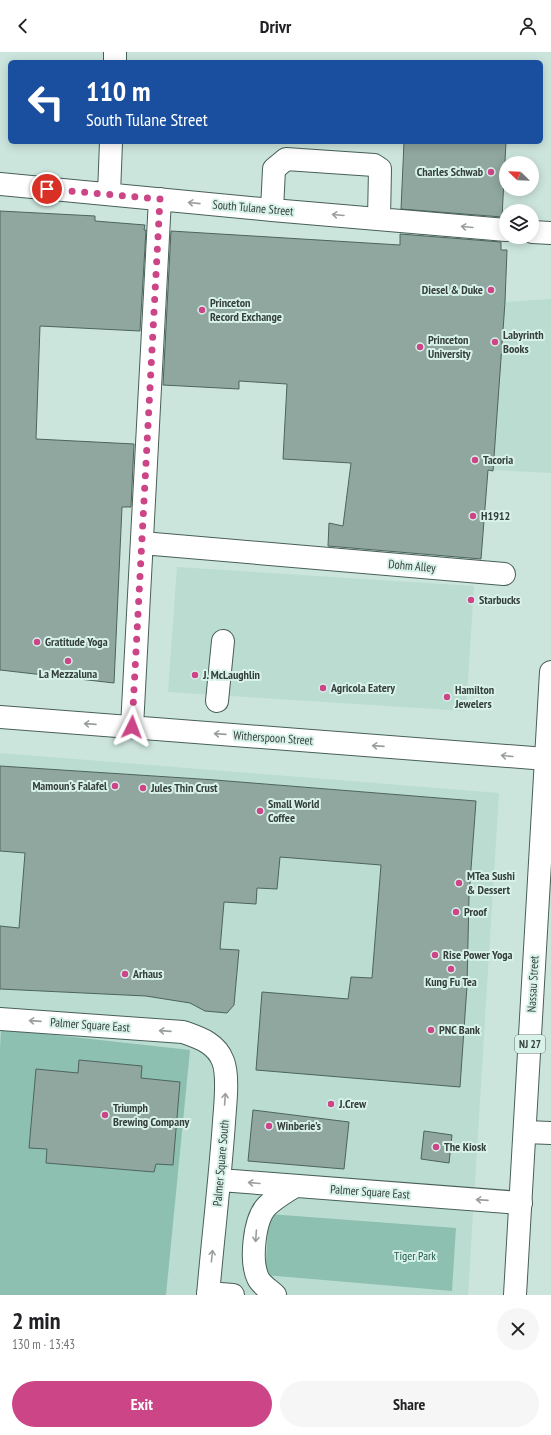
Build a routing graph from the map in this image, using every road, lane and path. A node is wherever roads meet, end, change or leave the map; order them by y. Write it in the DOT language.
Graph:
graph roads {
  1 [pos="111,144"];
  2 [pos="0,184"];
  3 [pos="109,194"];
  4 [pos="160,199"];
  5 [pos="272,210"];
  6 [pos="379,219"];
  7 [pos="499,229"];
  8 [pos="539,232"];
  9 [pos="551,233"];
  10 [pos="142,543"];
  11 [pos="504,574"];
  12 [pos="223,641"];
  13 [pos="551,672"];
  14 [pos="217,701"];
  15 [pos="0,717"];
  16 [pos="132,727"];
  17 [pos="546,759"];
  18 [pos="0,1019"];
  19 [pos="203,1038"];
  20 [pos="525,1132"];
  21 [pos="551,1133"];
  22 [pos="220,1180"];
  23 [pos="295,1186"];
  24 [pos="521,1203"];
  25 [pos="208,1294"];
  26 [pos="234,1295"];
  27 [pos="276,1295"];
  28 [pos="515,1295"];
  1 -- 3 [label="street"];
  2 -- 3 [label="street, South Tulane Street"];
  3 -- 4 [label="street, South Tulane Street"];
  5 -- 4 [label="street, South Tulane Street, one-way"];
  4 -- 10 [label="street"];
  6 -- 5 [label="street, South Tulane Street, one-way"];
  5 -- 6 [label="street"];
  7 -- 6 [label="street, South Tulane Street, one-way"];
  8 -- 9 [label="street"];
  10 -- 11 [label="street, Dohm Alley"];
  10 -- 16 [label="street"];
  12 -- 14 [label="street"];
  13 -- 17 [label="street, Nassau Street / NJ 27"];
  16 -- 15 [label="street, Witherspoon Street, one-way"];
  17 -- 16 [label="street, Witherspoon Street, one-way"];
  17 -- 20 [label="street, Nassau Street / NJ 27"];
  19 -- 18 [label="street, Palmer Square East, one-way"];
  22 -- 19 [label="street, Palmer Square South, one-way"];
  20 -- 21 [label="street"];
  20 -- 24 [label="street, Nassau Street / NJ 27"];
  23 -- 22 [label="street, Palmer Square East, one-way"];
  25 -- 22 [label="street, Palmer Square South, one-way"];
  24 -- 23 [label="street, Palmer Square East, one-way"];
  23 -- 27 [label="street, one-way"];
  24 -- 28 [label="street, Nassau Street / NJ 27"];
  25 -- 26 [label="street"];
}
